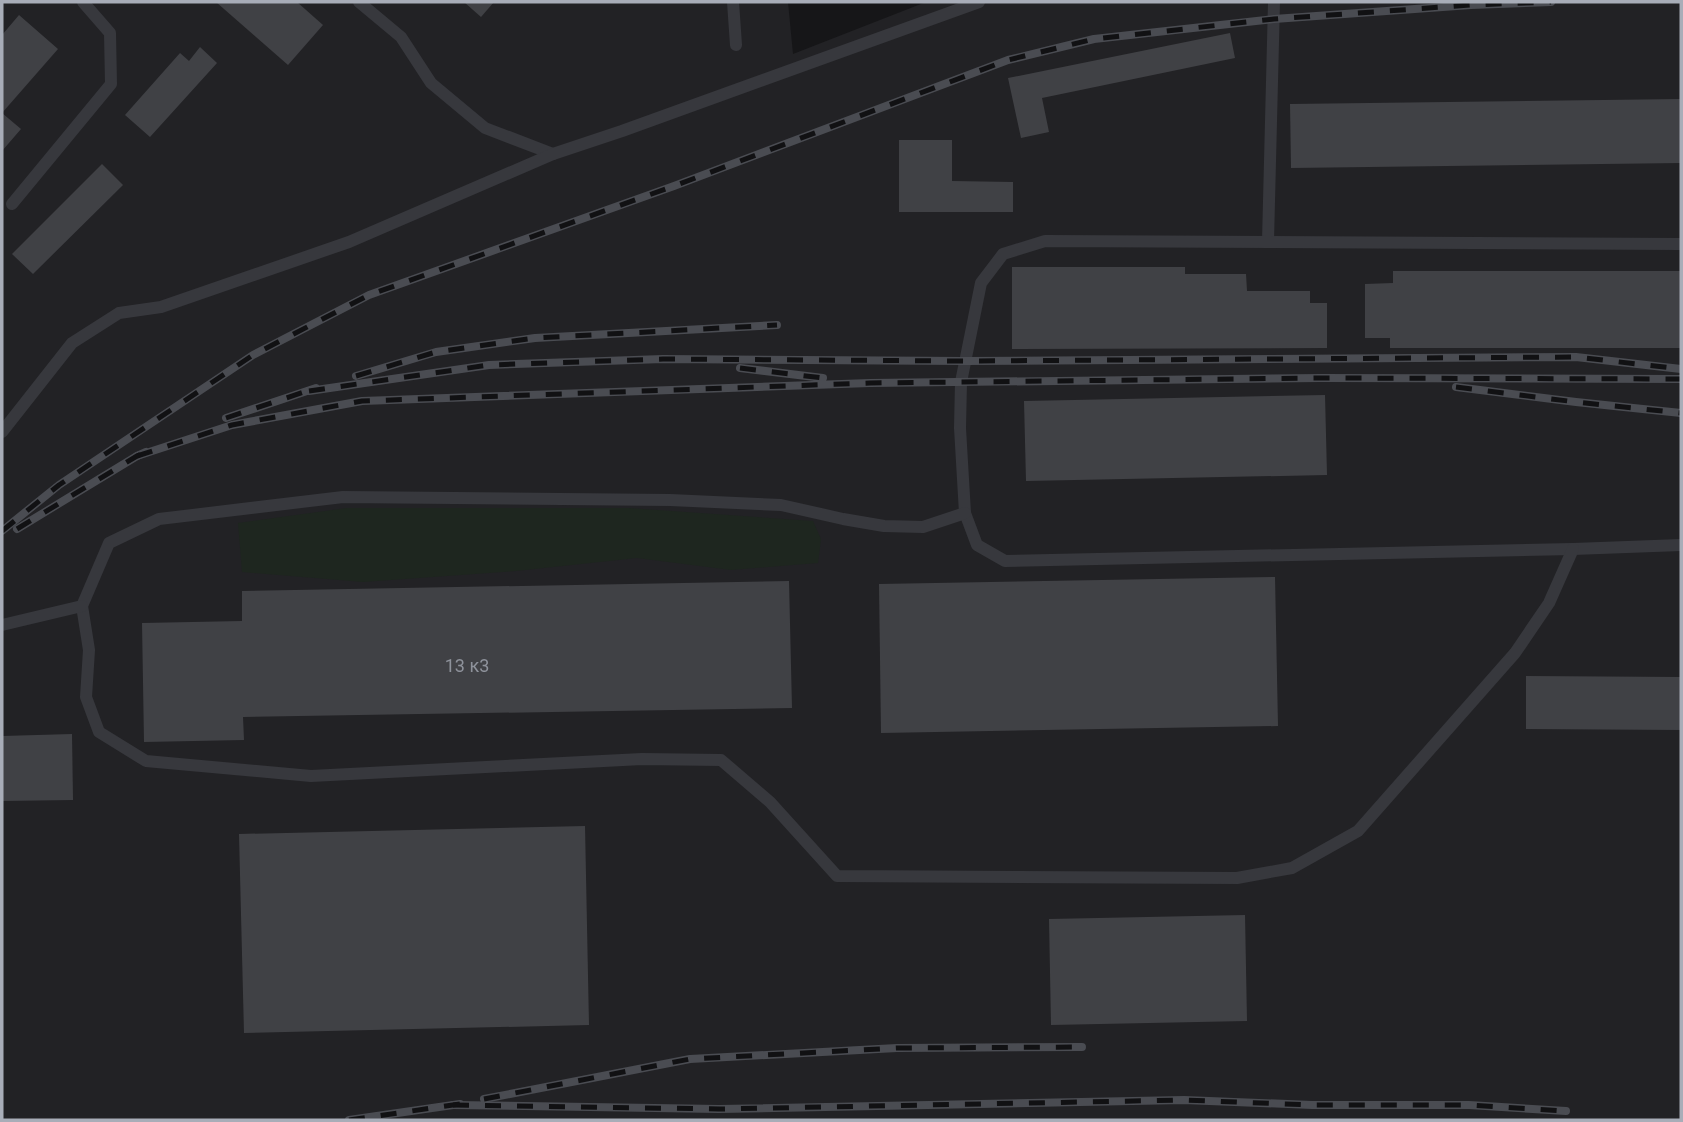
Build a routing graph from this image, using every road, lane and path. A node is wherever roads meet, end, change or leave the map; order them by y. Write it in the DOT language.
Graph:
graph roads {
  1 [pos="83,2"];
  2 [pos="359,2"];
  3 [pos="733,2"];
  4 [pos="979,2"];
  5 [pos="1274,2"];
  6 [pos="736,45"];
  7 [pos="553,155"];
  8 [pos="12,204"];
  9 [pos="1268,241"];
  10 [pos="1681,244"];
  11 [pos="2,432"];
  12 [pos="965,513"];
  13 [pos="1681,545"];
  14 [pos="1573,550"];
  15 [pos="82,606"];
  16 [pos="2,625"];
  1 -- 8 [label="lane"];
  2 -- 7 [label="lane"];
  3 -- 6 [label="lane"];
  4 -- 7 [label="lane"];
  5 -- 9 [label="lane"];
  7 -- 11 [label="lane"];
  9 -- 10 [label="lane"];
  9 -- 12 [label="lane"];
  12 -- 14 [label="lane"];
  12 -- 15 [label="lane"];
  13 -- 14 [label="lane"];
  14 -- 15 [label="lane"];
  15 -- 16 [label="lane"];
}
